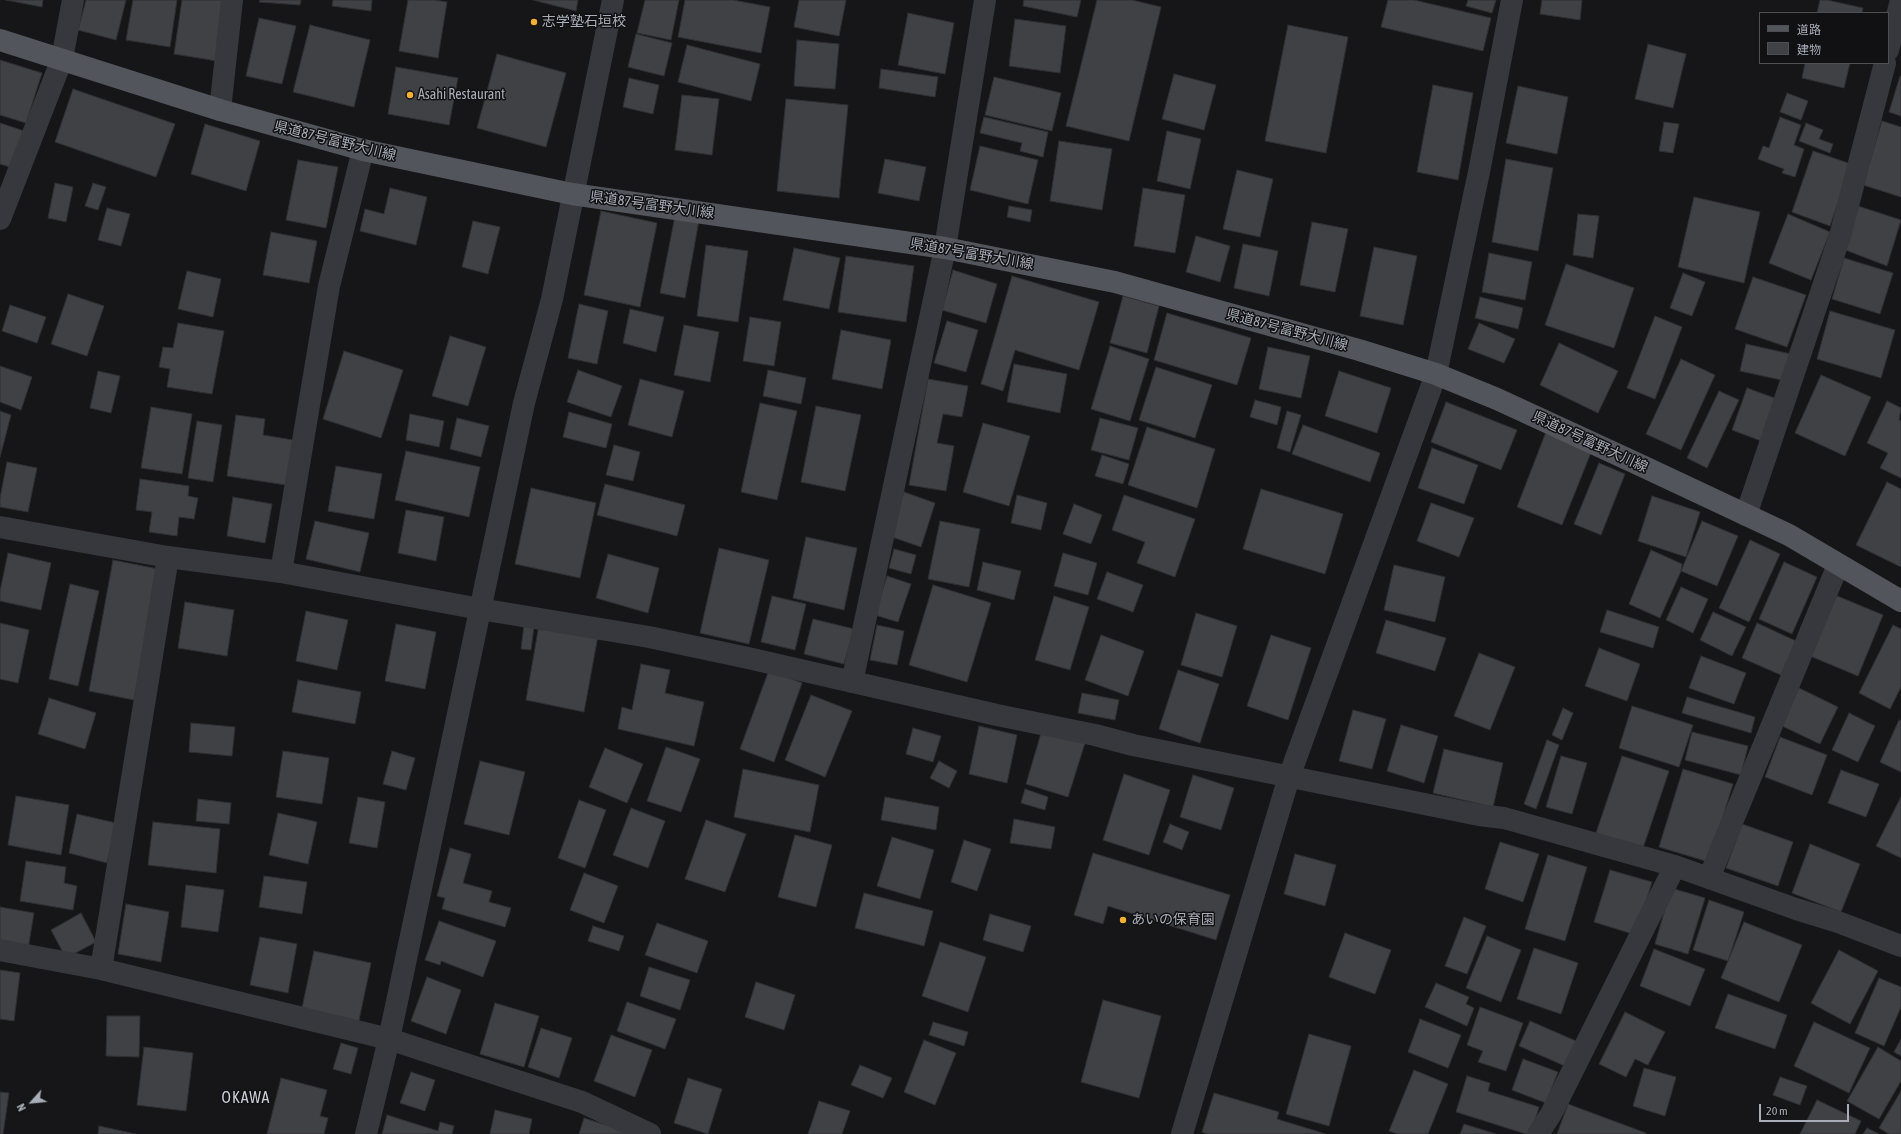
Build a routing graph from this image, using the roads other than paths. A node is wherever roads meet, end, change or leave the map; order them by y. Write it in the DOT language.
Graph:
graph roads {
  1 [pos="73,0"];
  2 [pos="232,0"];
  3 [pos="613,0"];
  4 [pos="984,0"];
  5 [pos="1512,0"];
  6 [pos="1901,0"];
  7 [pos="0,40"];
  8 [pos="1889,46"];
  9 [pos="62,59"];
  10 [pos="1884,64"];
  11 [pos="220,110"];
  12 [pos="363,150"];
  13 [pos="572,194"];
  14 [pos="0,219"];
  15 [pos="945,248"];
  16 [pos="1436,374"];
  17 [pos="1746,515"];
  18 [pos="0,527"];
  19 [pos="168,557"];
  20 [pos="1838,565"];
  21 [pos="281,572"];
  22 [pos="1901,601"];
  23 [pos="480,609"];
  24 [pos="852,682"];
  25 [pos="1289,777"];
  26 [pos="1675,866"];
  27 [pos="1708,878"];
  28 [pos="1901,946"];
  29 [pos="0,950"];
  30 [pos="101,969"];
  31 [pos="389,1039"];
  32 [pos="366,1134"];
  33 [pos="650,1134"];
  34 [pos="1182,1134"];
  35 [pos="1538,1134"];
  1 -- 9 [label="street"];
  2 -- 11 [label="street"];
  3 -- 13 [label="street"];
  4 -- 15 [label="street"];
  5 -- 16 [label="street"];
  6 -- 8 [label="street"];
  7 -- 9 [label="main road, 県道87号富野大川線"];
  9 -- 11 [label="main road, 県道87号富野大川線"];
  9 -- 14 [label="street"];
  10 -- 17 [label="street"];
  11 -- 12 [label="main road, 県道87号富野大川線"];
  12 -- 13 [label="main road, 県道87号富野大川線"];
  12 -- 21 [label="street"];
  13 -- 15 [label="main road, 県道87号富野大川線"];
  13 -- 23 [label="street"];
  15 -- 16 [label="main road, 県道87号富野大川線"];
  15 -- 24 [label="street"];
  16 -- 17 [label="main road, 県道87号富野大川線"];
  16 -- 25 [label="street"];
  17 -- 20 [label="main road, 県道87号富野大川線"];
  18 -- 19 [label="street"];
  19 -- 21 [label="street"];
  19 -- 30 [label="street"];
  20 -- 22 [label="main road, 県道87号富野大川線"];
  20 -- 27 [label="street"];
  21 -- 23 [label="street"];
  23 -- 24 [label="street"];
  23 -- 31 [label="street"];
  24 -- 25 [label="street"];
  25 -- 26 [label="street"];
  25 -- 34 [label="street"];
  26 -- 27 [label="street"];
  26 -- 35 [label="street"];
  27 -- 28 [label="street"];
  29 -- 30 [label="street"];
  30 -- 31 [label="street"];
  31 -- 32 [label="street"];
  31 -- 33 [label="street"];
}
